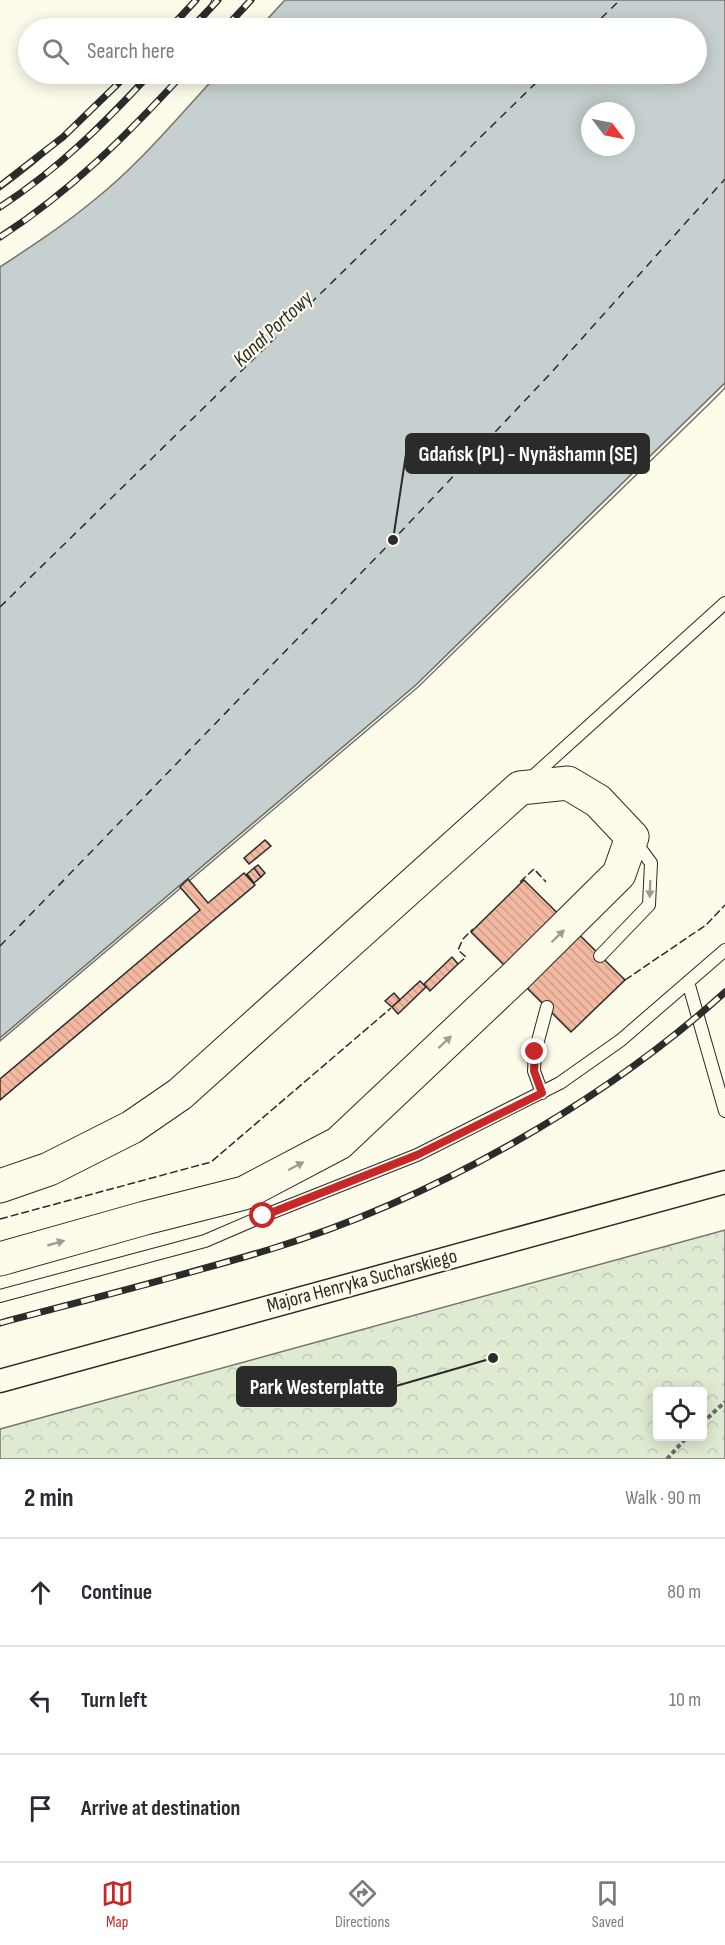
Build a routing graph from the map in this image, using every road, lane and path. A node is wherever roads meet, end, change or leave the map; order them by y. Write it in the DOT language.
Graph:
graph roads {
  1 [pos="205,0"];
  2 [pos="188,18"];
  3 [pos="128,84"];
  4 [pos="0,198"];
  5 [pos="725,603"];
  6 [pos="520,788"];
  7 [pos="632,837"];
  8 [pos="725,950"];
  9 [pos="600,956"];
  10 [pos="688,982"];
  11 [pos="547,1007"];
  12 [pos="542,1093"];
  13 [pos="725,1111"];
  14 [pos="725,1182"];
  15 [pos="0,1186"];
  16 [pos="0,1259"];
  17 [pos="0,1296"];
  18 [pos="0,1381"];
  19 [pos="725,1401"];
  20 [pos="707,1418"];
  21 [pos="684,1441"];
  22 [pos="667,1459"];
  1 -- 2 [label="lane"];
  3 -- 4 [label="lane"];
  5 -- 6 [label="lane"];
  6 -- 7 [label="highway"];
  6 -- 15 [label="highway"];
  7 -- 9 [label="lane, one-way"];
  16 -- 7 [label="highway, one-way"];
  8 -- 10 [label="lane"];
  10 -- 12 [label="lane"];
  10 -- 13 [label="lane"];
  11 -- 12 [label="lane"];
  12 -- 17 [label="lane"];
  14 -- 18 [label="street, Majora Henryka Sucharskiego"];
  19 -- 20 [label="path"];
  21 -- 22 [label="path"];
}
